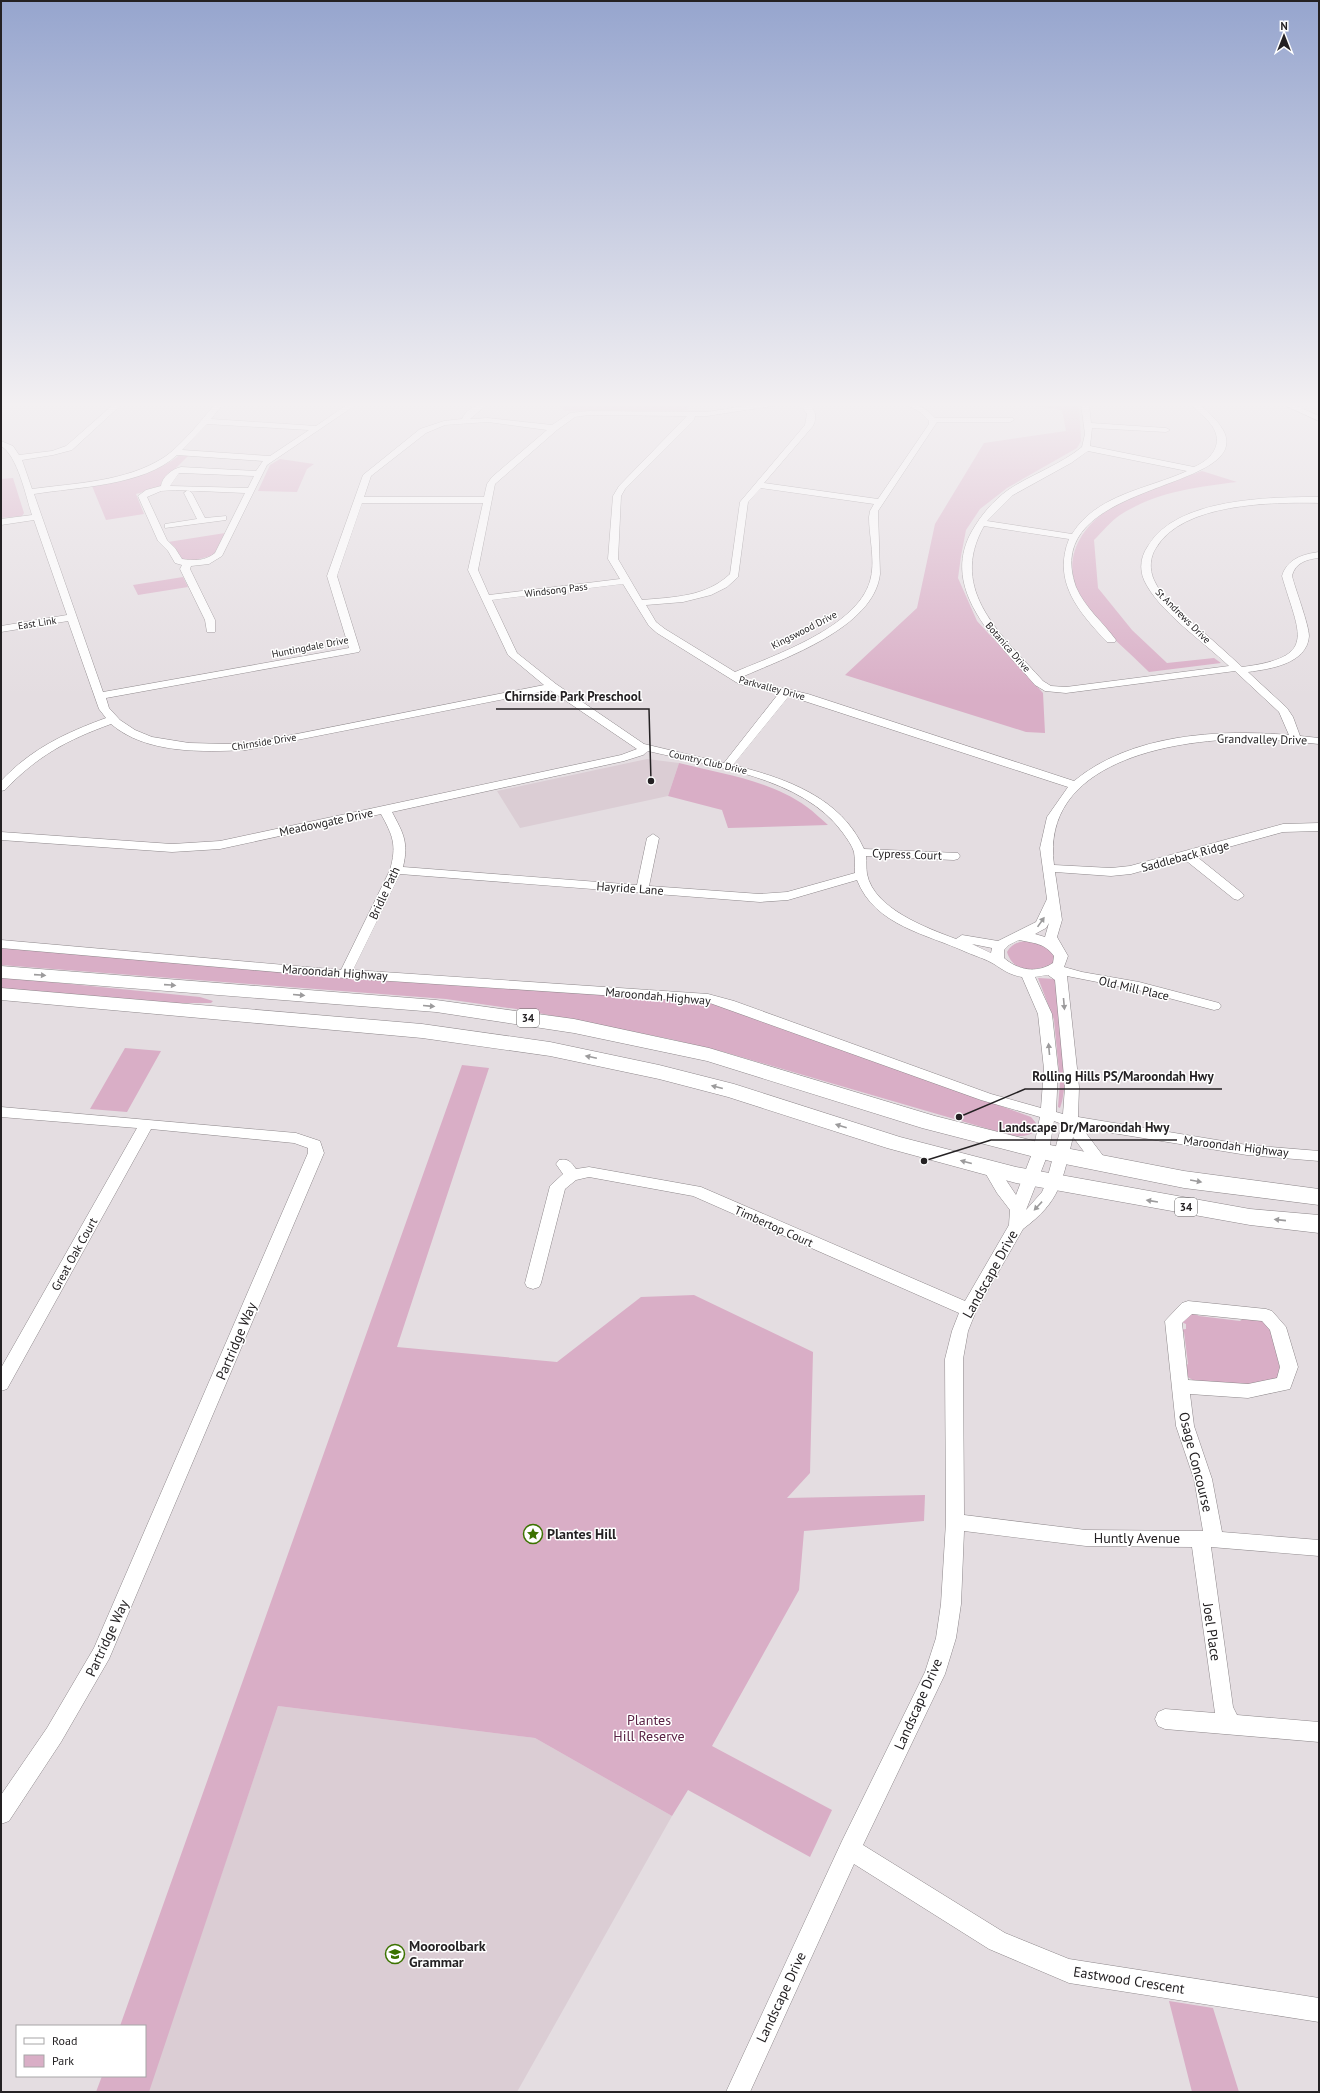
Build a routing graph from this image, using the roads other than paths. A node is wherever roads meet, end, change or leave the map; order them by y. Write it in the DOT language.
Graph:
graph roads {
  1 [pos="31,502"];
  2 [pos="145,502"];
  3 [pos="192,502"];
  4 [pos="245,502"];
  5 [pos="357,502"];
  6 [pos="486,502"];
  7 [pos="618,502"];
  8 [pos="744,502"];
  9 [pos="879,502"];
  10 [pos="1000,502"];
  11 [pos="1116,502"];
  12 [pos="1258,502"];
  13 [pos="36,517"];
  14 [pos="223,518"];
  15 [pos="202,521"];
  16 [pos="1,522"];
  17 [pos="981,523"];
  18 [pos="168,526"];
  19 [pos="1073,537"];
  20 [pos="1319,554"];
  21 [pos="187,563"];
  22 [pos="626,581"];
  23 [pos="487,598"];
  24 [pos="640,603"];
  25 [pos="73,617"];
  26 [pos="1,629"];
  27 [pos="210,630"];
  28 [pos="1112,636"];
  29 [pos="1236,667"];
  30 [pos="733,677"];
  31 [pos="552,686"];
  32 [pos="786,692"];
  33 [pos="100,696"];
  34 [pos="111,720"];
  35 [pos="1296,739"];
  36 [pos="1319,741"];
  37 [pos="645,748"];
  38 [pos="727,766"];
  39 [pos="1074,785"];
  40 [pos="1,788"];
  41 [pos="385,810"];
  42 [pos="1319,827"];
  43 [pos="1,836"];
  44 [pos="653,838"];
  45 [pos="860,852"];
  46 [pos="1187,855"];
  47 [pos="954,856"];
  48 [pos="1049,868"];
  49 [pos="396,870"];
  50 [pos="861,875"];
  51 [pos="642,888"];
  52 [pos="1238,896"];
  53 [pos="1053,899"];
  54 [pos="932,935"];
  55 [pos="1020,937"];
  56 [pos="1,944"];
  57 [pos="1000,945"];
  58 [pos="1055,947"];
  59 [pos="1002,963"];
  60 [pos="1053,970"];
  61 [pos="1,972"];
  62 [pos="345,974"];
  63 [pos="1027,974"];
  64 [pos="232,989"];
  65 [pos="1,994"];
  66 [pos="1214,1006"];
  67 [pos="219,1013"];
  68 [pos="1,1112"];
  69 [pos="1048,1115"];
  70 [pos="1070,1121"];
  71 [pos="147,1124"];
  72 [pos="1051,1153"];
  73 [pos="1319,1156"];
  74 [pos="1102,1165"];
  75 [pos="991,1169"];
  76 [pos="1031,1178"];
  77 [pos="1054,1183"];
  78 [pos="1319,1197"];
  79 [pos="1017,1217"];
  80 [pos="1319,1224"];
  81 [pos="533,1283"];
  82 [pos="968,1310"];
  83 [pos="1,1384"];
  84 [pos="1180,1386"];
  85 [pos="956,1522"];
  86 [pos="1207,1538"];
  87 [pos="1319,1548"];
  88 [pos="1165,1719"];
  89 [pos="1231,1724"];
  90 [pos="1319,1732"];
  91 [pos="1,1813"];
  92 [pos="850,1849"];
  93 [pos="1319,2010"];
  94 [pos="738,2092"];
  1 -- 13 [label="street"];
  2 -- 21 [label="street"];
  3 -- 15 [label="street"];
  4 -- 21 [label="street"];
  5 -- 33 [label="street, Huntingdale Drive"];
  6 -- 23 [label="street, Country Club Drive"];
  7 -- 22 [label="street, Parkvalley Drive"];
  8 -- 24 [label="street"];
  9 -- 30 [label="street, Kingswood Drive"];
  10 -- 17 [label="street, Botanica Drive"];
  11 -- 19 [label="street"];
  12 -- 29 [label="street, St Andrews Drive"];
  13 -- 16 [label="street"];
  13 -- 25 [label="street"];
  14 -- 15 [label="street"];
  15 -- 18 [label="street"];
  17 -- 19 [label="street"];
  17 -- 29 [label="street, Botanica Drive"];
  19 -- 28 [label="street"];
  20 -- 29 [label="street, Botanica Drive"];
  21 -- 27 [label="street"];
  22 -- 23 [label="street, Windsong Pass"];
  22 -- 24 [label="street, Parkvalley Drive"];
  23 -- 31 [label="street, Country Club Drive"];
  24 -- 30 [label="street, Parkvalley Drive"];
  25 -- 26 [label="street, East Link"];
  25 -- 33 [label="street"];
  29 -- 35 [label="street, St Andrews Drive"];
  30 -- 32 [label="street, Parkvalley Drive"];
  31 -- 34 [label="street, Chirnside Drive"];
  31 -- 37 [label="street, Country Club Drive"];
  32 -- 38 [label="street"];
  32 -- 39 [label="street, Parkvalley Drive"];
  33 -- 34 [label="street"];
  34 -- 40 [label="street"];
  35 -- 36 [label="street, Grandvalley Drive"];
  35 -- 39 [label="street, Grandvalley Drive"];
  37 -- 38 [label="street, Country Club Drive"];
  37 -- 41 [label="street, Meadowgate Drive"];
  38 -- 45 [label="street, Country Club Drive"];
  39 -- 48 [label="street, Grandvalley Drive"];
  41 -- 43 [label="street, Meadowgate Drive"];
  41 -- 49 [label="street, Bridle Path"];
  42 -- 46 [label="street, Saddleback Ridge"];
  44 -- 51 [label="street"];
  45 -- 47 [label="street, Cypress Court"];
  45 -- 50 [label="street, Country Club Drive"];
  46 -- 48 [label="street, Saddleback Ridge"];
  46 -- 52 [label="street"];
  48 -- 53 [label="street, Grandvalley Drive"];
  49 -- 51 [label="street, Hayride Lane"];
  49 -- 62 [label="street, Bridle Path"];
  50 -- 51 [label="street, Hayride Lane"];
  50 -- 54 [label="street, Country Club Drive"];
  55 -- 53 [label="street, one-way"];
  53 -- 58 [label="street, Grandvalley Drive"];
  54 -- 57 [label="street, Country Club Drive"];
  54 -- 59 [label="street, Country Club Drive"];
  55 -- 57 [label="street"];
  55 -- 58 [label="street"];
  56 -- 62 [label="street, Maroondah Highway"];
  57 -- 59 [label="street"];
  58 -- 60 [label="street"];
  59 -- 63 [label="street"];
  60 -- 63 [label="street"];
  60 -- 66 [label="street, Old Mill Place"];
  60 -- 70 [label="street, one-way"];
  61 -- 64 [label="highway, Maroondah Highway / 34, one-way"];
  62 -- 69 [label="street, Maroondah Highway"];
  69 -- 63 [label="street, one-way"];
  64 -- 67 [label="highway"];
  64 -- 72 [label="highway, Maroondah Highway / 34, one-way"];
  65 -- 67 [label="highway, 34"];
  75 -- 67 [label="highway, 34, one-way"];
  68 -- 71 [label="street, Partridge Way"];
  69 -- 70 [label="street, Maroondah Highway"];
  69 -- 72 [label="street"];
  70 -- 72 [label="street"];
  70 -- 73 [label="street, Maroondah Highway"];
  70 -- 74 [label="street"];
  71 -- 83 [label="street, Great Oak Court"];
  71 -- 91 [label="street, Partridge Way"];
  72 -- 74 [label="highway, Maroondah Highway / 34"];
  72 -- 76 [label="street, Landscape Drive"];
  72 -- 77 [label="street, Landscape Drive"];
  74 -- 78 [label="highway, Maroondah Highway / 34, one-way"];
  75 -- 76 [label="highway, 34"];
  75 -- 79 [label="street"];
  76 -- 77 [label="highway, 34"];
  76 -- 79 [label="street, Landscape Drive"];
  77 -- 79 [label="street, Landscape Drive, one-way"];
  80 -- 77 [label="highway, 34, one-way"];
  79 -- 82 [label="street, Landscape Drive"];
  81 -- 82 [label="street, Timbertop Court"];
  82 -- 85 [label="street, Landscape Drive"];
  84 -- 84 [label="street, Osage Concourse"];
  84 -- 86 [label="street, Osage Concourse"];
  85 -- 86 [label="street, Huntly Avenue"];
  85 -- 92 [label="street, Landscape Drive"];
  86 -- 87 [label="street, Huntly Avenue"];
  86 -- 89 [label="street, Joel Place"];
  88 -- 89 [label="street"];
  89 -- 90 [label="street"];
  92 -- 93 [label="street, Eastwood Crescent"];
  92 -- 94 [label="street, Landscape Drive"];
}
